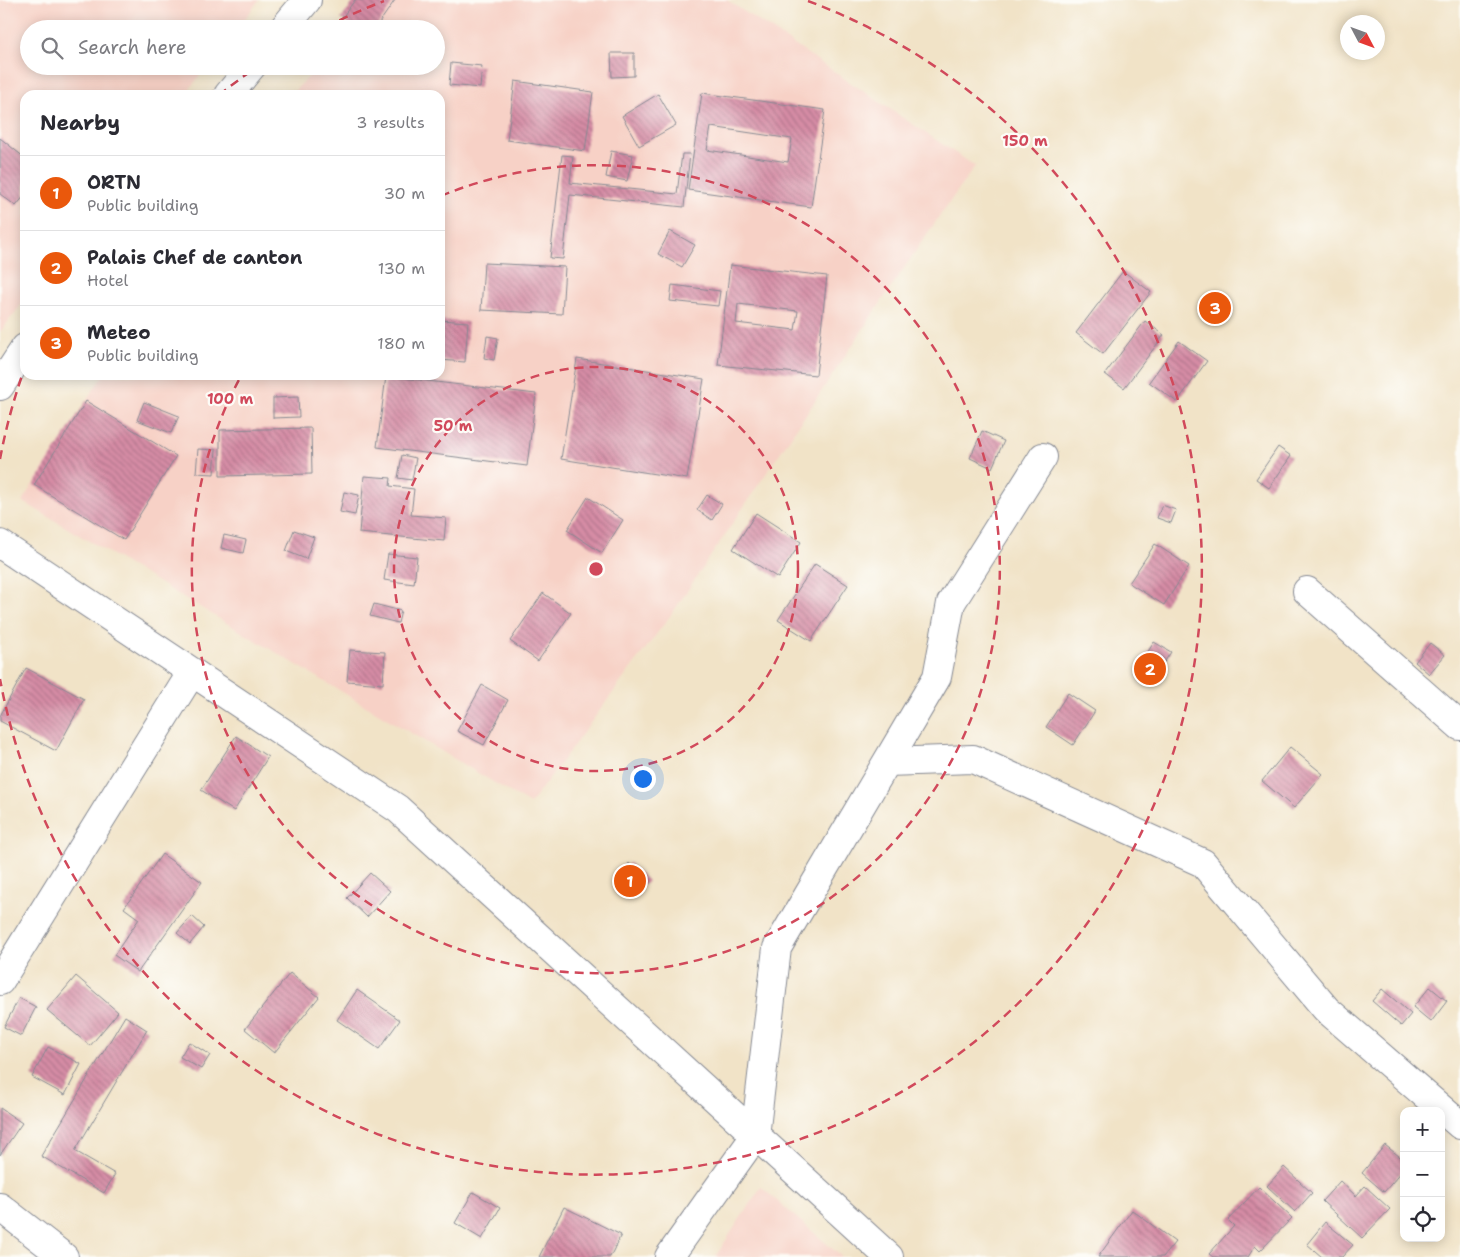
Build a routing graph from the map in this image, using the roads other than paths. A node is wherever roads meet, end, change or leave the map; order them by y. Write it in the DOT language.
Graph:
graph roads {
  1 [pos="308,0"];
  2 [pos="291,20"];
  3 [pos="245,75"];
  4 [pos="232,90"];
  5 [pos="20,356"];
  6 [pos="0,386"];
  7 [pos="1043,457"];
  8 [pos="0,544"];
  9 [pos="1307,591"];
  10 [pos="192,672"];
  11 [pos="1460,726"];
  12 [pos="887,762"];
  13 [pos="0,980"];
  14 [pos="1460,1125"];
  15 [pos="755,1136"];
  16 [pos="0,1207"];
  17 [pos="64,1257"];
  18 [pos="669,1257"];
  19 [pos="889,1257"];
  1 -- 2 [label="street"];
  3 -- 4 [label="street"];
  5 -- 6 [label="street"];
  7 -- 12 [label="street"];
  8 -- 10 [label="street"];
  9 -- 11 [label="street"];
  10 -- 13 [label="street"];
  10 -- 15 [label="street"];
  12 -- 14 [label="street"];
  12 -- 15 [label="street"];
  15 -- 18 [label="street"];
  15 -- 19 [label="street"];
  16 -- 17 [label="street"];
}
